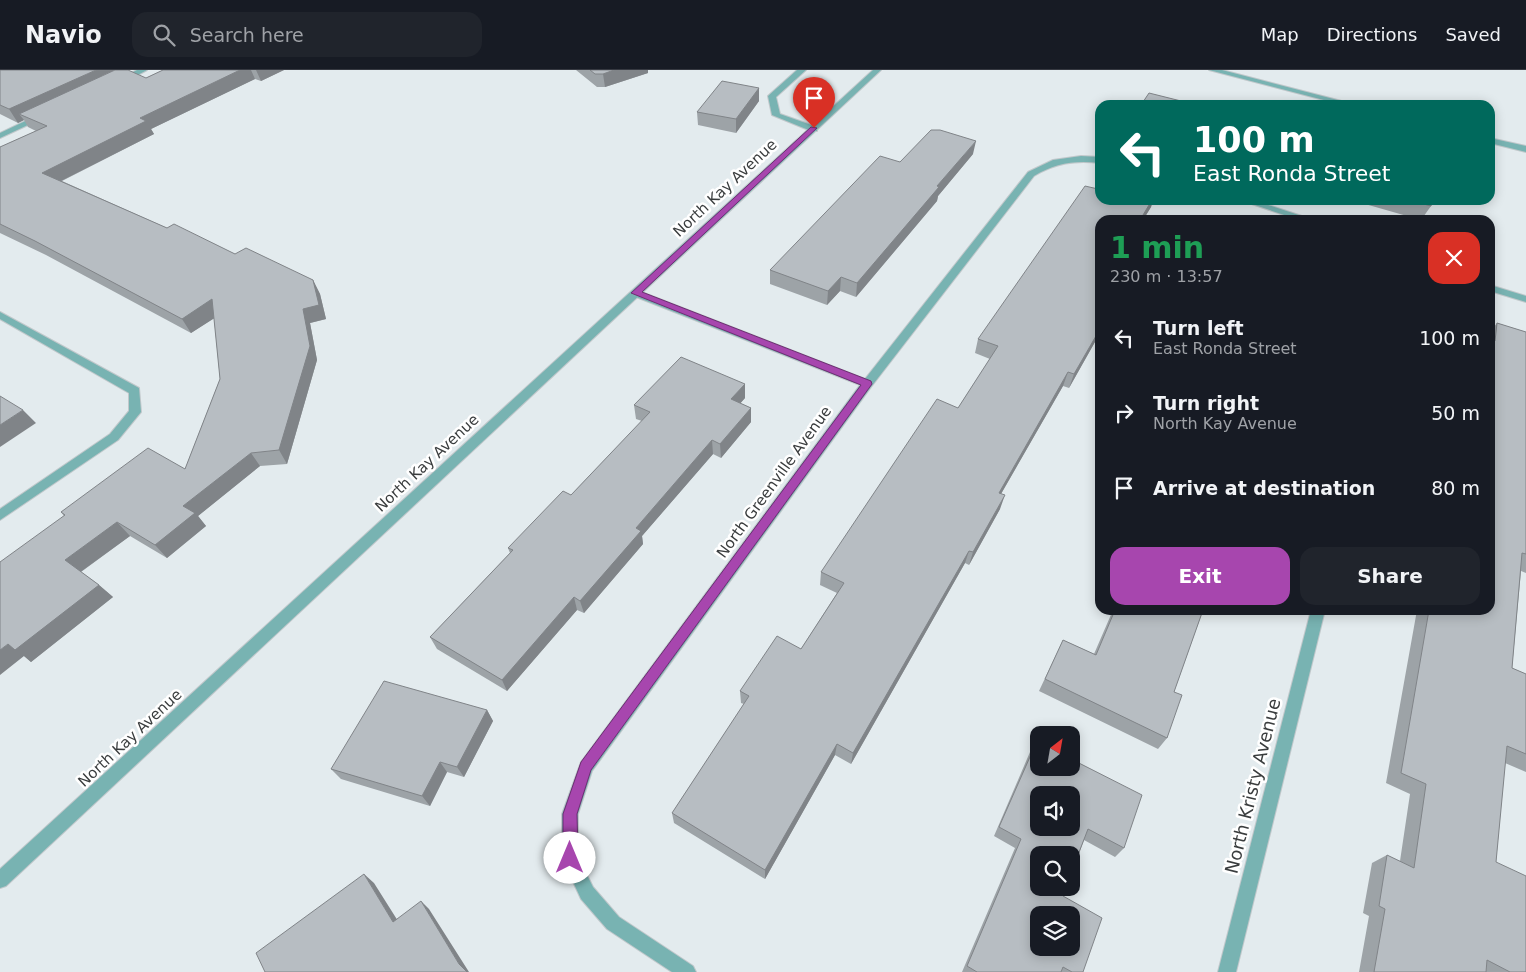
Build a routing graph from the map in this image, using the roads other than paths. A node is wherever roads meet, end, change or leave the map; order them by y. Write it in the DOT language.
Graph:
graph roads {
  1 [pos="143,70"];
  2 [pos="802,70"];
  3 [pos="877,70"];
  4 [pos="1213,70"];
  5 [pos="108,86"];
  6 [pos="1332,100"];
  7 [pos="54,111"];
  8 [pos="814,128"];
  9 [pos="0,136"];
  10 [pos="1495,141"];
  11 [pos="1526,148"];
  12 [pos="1095,160"];
  13 [pos="1260,205"];
  14 [pos="1293,215"];
  15 [pos="1495,290"];
  16 [pos="636,293"];
  17 [pos="1526,299"];
  18 [pos="0,315"];
  19 [pos="867,384"];
  20 [pos="0,515"];
  21 [pos="1317,615"];
  22 [pos="0,880"];
  23 [pos="687,972"];
  24 [pos="1227,972"];
  1 -- 5 [label="street"];
  2 -- 8 [label="street"];
  3 -- 8 [label="street, North Kay Avenue"];
  4 -- 6 [label="street"];
  7 -- 9 [label="street"];
  8 -- 16 [label="street, North Kay Avenue"];
  10 -- 11 [label="street"];
  12 -- 19 [label="street, North Greenville Avenue"];
  13 -- 14 [label="street"];
  15 -- 17 [label="street"];
  16 -- 19 [label="street"];
  16 -- 22 [label="street, North Kay Avenue"];
  18 -- 20 [label="street"];
  19 -- 23 [label="street, North Greenville Avenue"];
  21 -- 24 [label="street, North Kristy Avenue"];
}
